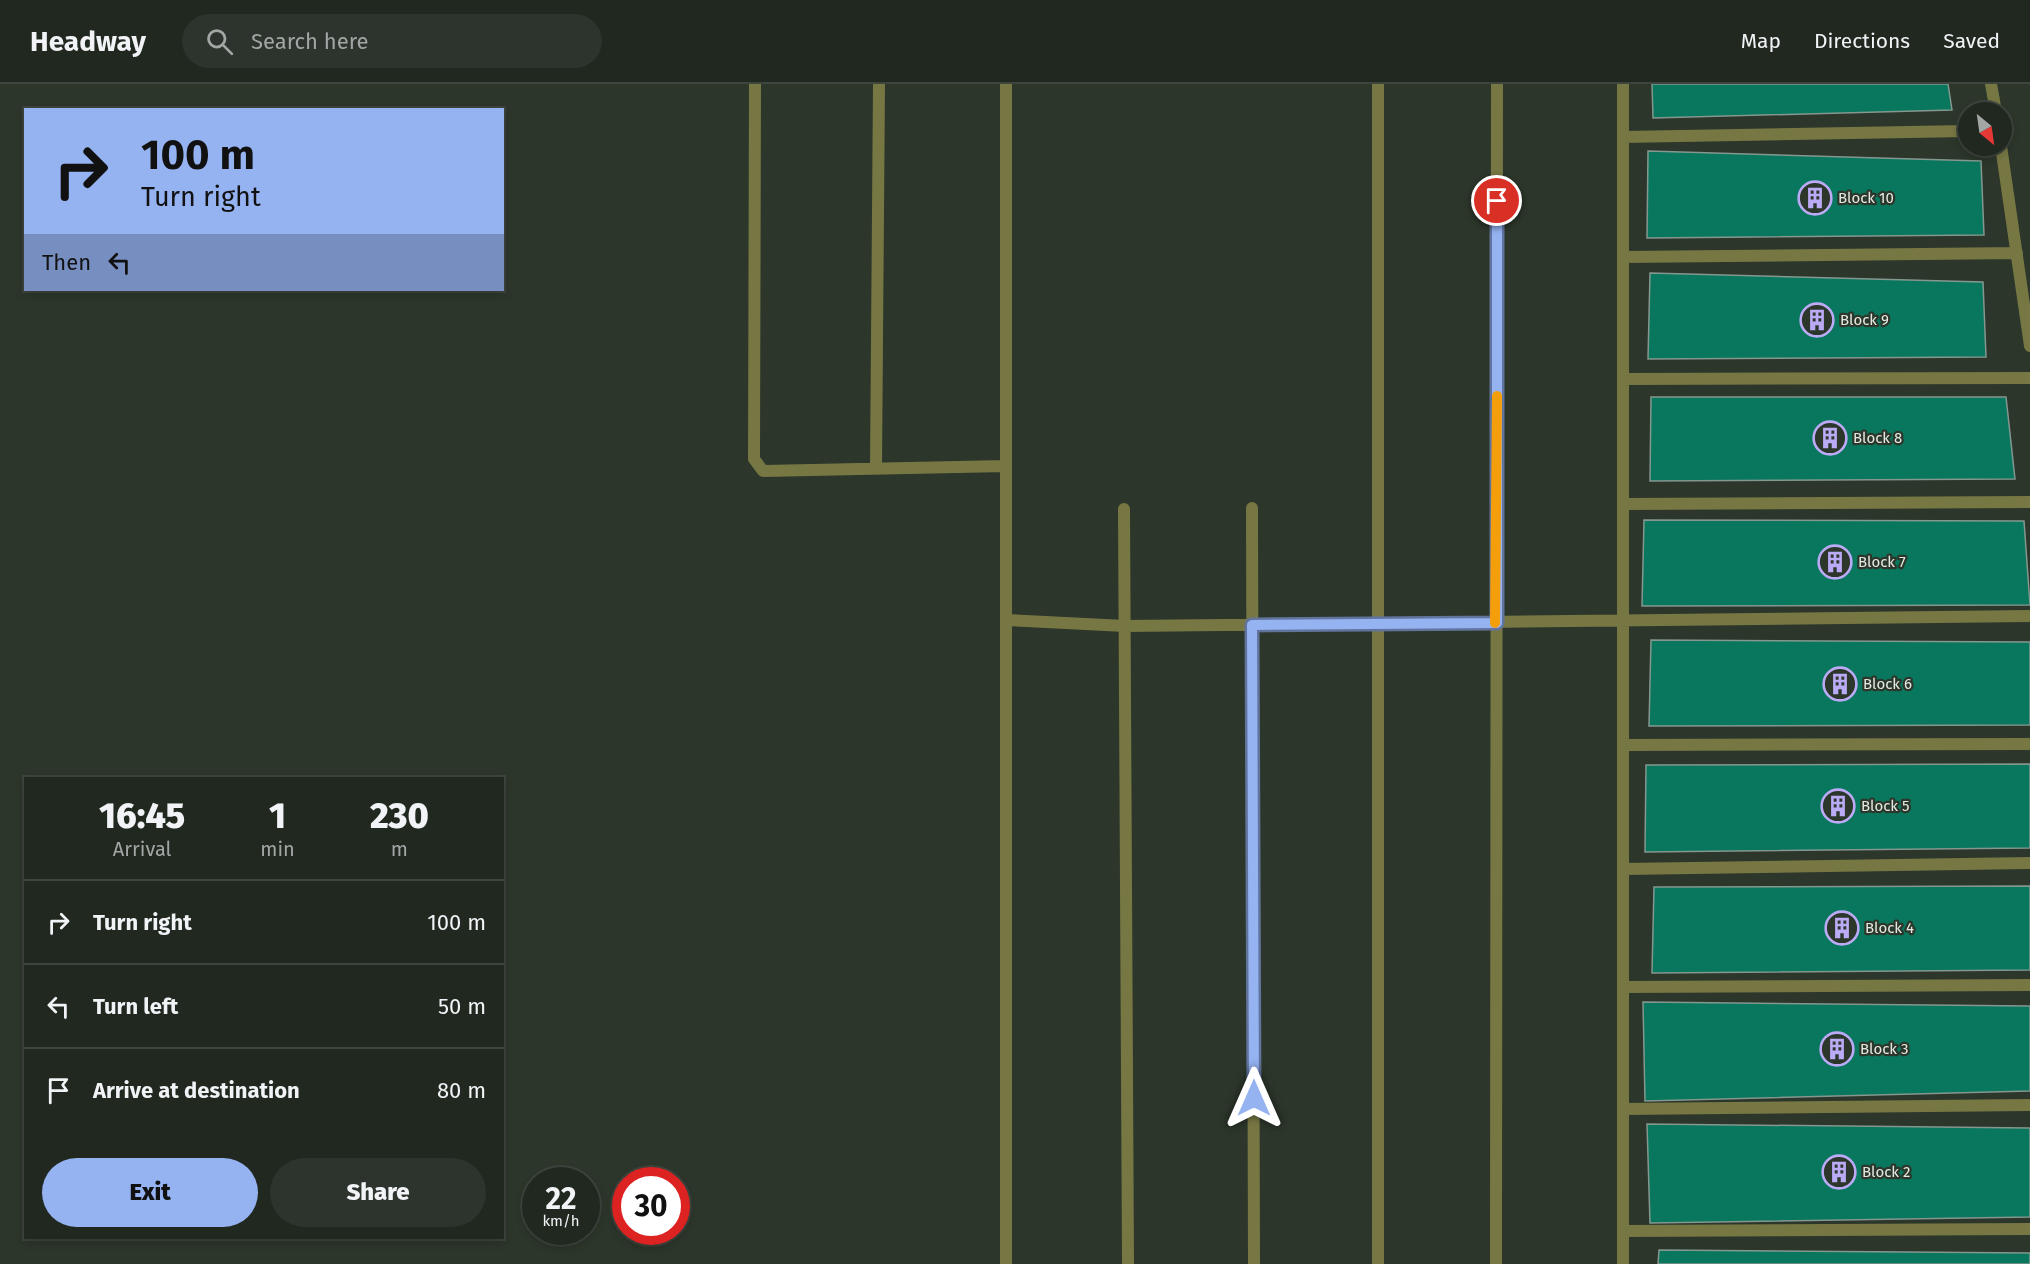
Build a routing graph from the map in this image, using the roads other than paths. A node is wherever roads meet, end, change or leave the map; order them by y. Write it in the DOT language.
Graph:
graph roads {
  1 [pos="755,84"];
  2 [pos="879,84"];
  3 [pos="1006,84"];
  4 [pos="1378,84"];
  5 [pos="1497,84"];
  6 [pos="1623,84"];
  7 [pos="1991,84"];
  8 [pos="1994,102"];
  9 [pos="1958,131"];
  10 [pos="1623,136"];
  11 [pos="2002,156"];
  12 [pos="2017,254"];
  13 [pos="1623,257"];
  14 [pos="2030,346"];
  15 [pos="2030,378"];
  16 [pos="1623,379"];
  17 [pos="1006,466"];
  18 [pos="876,467"];
  19 [pos="2030,502"];
  20 [pos="1623,504"];
  21 [pos="1252,508"];
  22 [pos="1125,509"];
  23 [pos="2030,616"];
  24 [pos="1007,620"];
  25 [pos="1623,620"];
  26 [pos="1497,623"];
  27 [pos="1378,624"];
  28 [pos="1252,625"];
  29 [pos="1125,626"];
  30 [pos="2030,744"];
  31 [pos="1623,745"];
  32 [pos="2030,863"];
  33 [pos="1623,869"];
  34 [pos="2030,985"];
  35 [pos="1623,987"];
  36 [pos="2030,1106"];
  37 [pos="1623,1109"];
  38 [pos="2030,1229"];
  39 [pos="1623,1231"];
  40 [pos="1006,1264"];
  41 [pos="1128,1264"];
  42 [pos="1254,1264"];
  43 [pos="1378,1264"];
  44 [pos="1496,1264"];
  45 [pos="1623,1264"];
  1 -- 18 [label="street"];
  2 -- 18 [label="street"];
  3 -- 17 [label="street"];
  4 -- 27 [label="street"];
  5 -- 26 [label="street"];
  6 -- 10 [label="street"];
  7 -- 8 [label="street"];
  9 -- 10 [label="street"];
  10 -- 13 [label="street"];
  11 -- 12 [label="street"];
  12 -- 13 [label="street"];
  12 -- 14 [label="street"];
  13 -- 16 [label="street"];
  15 -- 16 [label="street"];
  16 -- 20 [label="street"];
  17 -- 18 [label="street"];
  17 -- 24 [label="street"];
  19 -- 20 [label="street"];
  20 -- 25 [label="street"];
  21 -- 28 [label="street"];
  22 -- 29 [label="street"];
  23 -- 25 [label="street"];
  24 -- 29 [label="street"];
  24 -- 40 [label="street"];
  25 -- 26 [label="street"];
  25 -- 31 [label="street"];
  26 -- 27 [label="street"];
  26 -- 44 [label="street"];
  27 -- 28 [label="street"];
  27 -- 43 [label="street"];
  28 -- 29 [label="street"];
  28 -- 42 [label="street"];
  29 -- 41 [label="street"];
  30 -- 31 [label="street"];
  31 -- 33 [label="street"];
  32 -- 33 [label="street"];
  33 -- 35 [label="street"];
  34 -- 35 [label="street"];
  35 -- 37 [label="street"];
  36 -- 37 [label="street"];
  37 -- 39 [label="street"];
  38 -- 39 [label="street"];
  39 -- 45 [label="street"];
}
